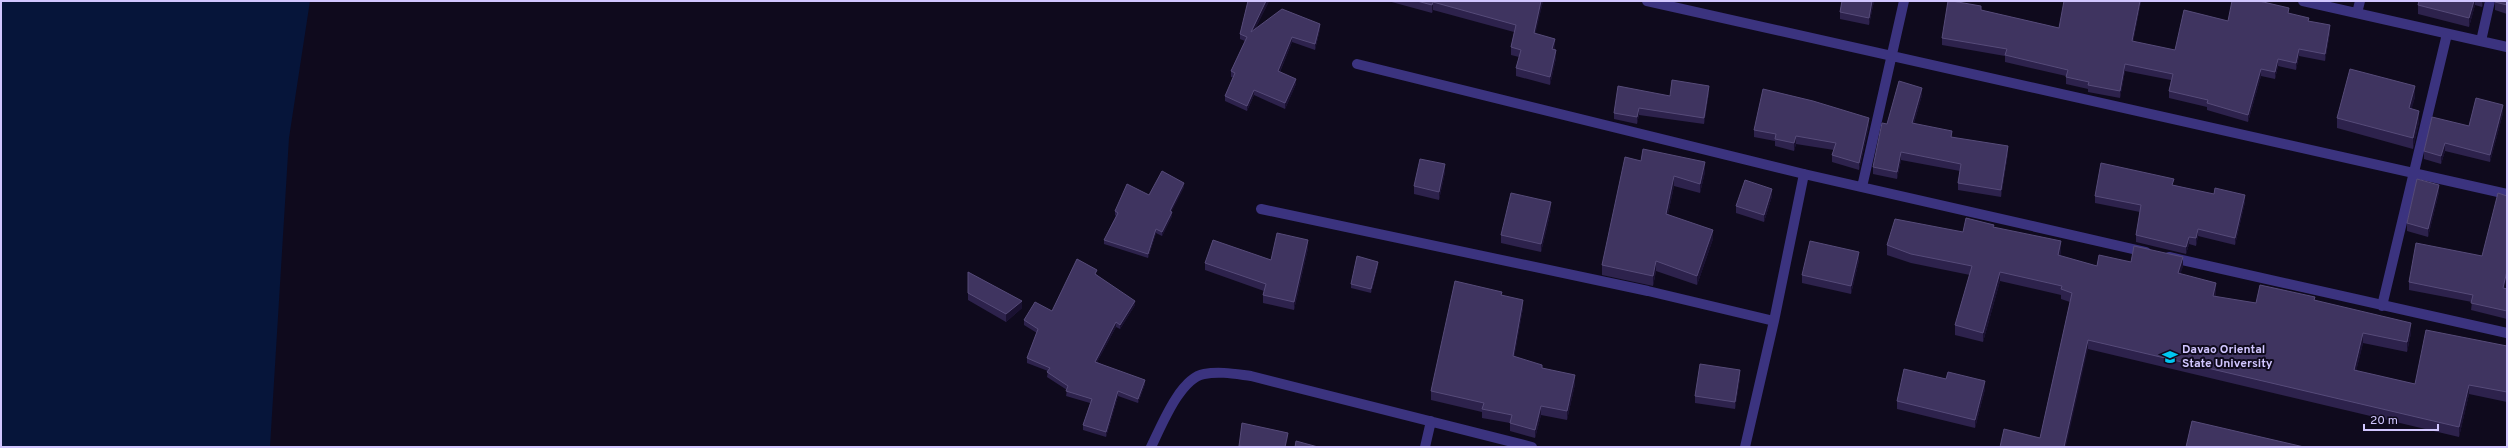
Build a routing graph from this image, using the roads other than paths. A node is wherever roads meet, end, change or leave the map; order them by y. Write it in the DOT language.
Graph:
graph roads {
  1 [pos="1647,1"];
  2 [pos="1904,1"];
  3 [pos="2302,1"];
  4 [pos="2360,1"];
  5 [pos="2490,1"];
  6 [pos="2357,13"];
  7 [pos="2447,34"];
  8 [pos="2481,41"];
  9 [pos="2507,47"];
  10 [pos="1891,57"];
  11 [pos="1356,64"];
  12 [pos="1804,174"];
  13 [pos="2413,174"];
  14 [pos="1862,187"];
  15 [pos="2507,194"];
  16 [pos="1261,209"];
  17 [pos="2382,306"];
  18 [pos="1774,321"];
  19 [pos="2507,333"];
  20 [pos="1431,421"];
  21 [pos="1151,447"];
  22 [pos="1425,447"];
  23 [pos="1532,447"];
  24 [pos="1744,447"];
  1 -- 10 [label="street"];
  2 -- 10 [label="street"];
  3 -- 6 [label="street"];
  4 -- 6 [label="street"];
  5 -- 8 [label="street"];
  6 -- 7 [label="street"];
  7 -- 8 [label="street"];
  7 -- 13 [label="street"];
  8 -- 9 [label="street"];
  10 -- 13 [label="street"];
  10 -- 14 [label="street"];
  11 -- 12 [label="street"];
  12 -- 14 [label="street"];
  12 -- 18 [label="street"];
  13 -- 15 [label="street"];
  13 -- 17 [label="street"];
  14 -- 17 [label="street"];
  16 -- 18 [label="street"];
  17 -- 19 [label="street"];
  18 -- 24 [label="street"];
  20 -- 21 [label="street"];
  20 -- 22 [label="street"];
  20 -- 23 [label="street"];
}
